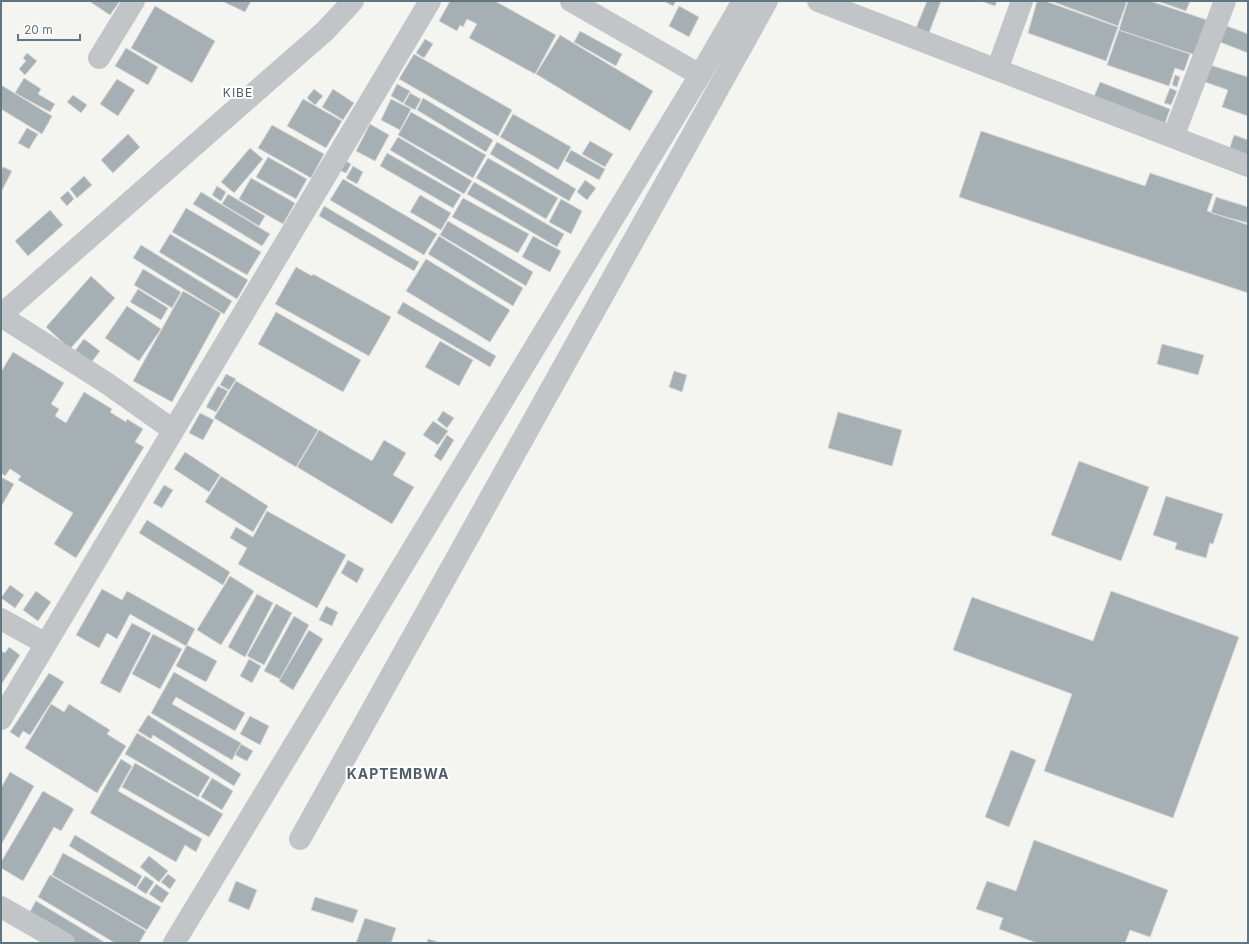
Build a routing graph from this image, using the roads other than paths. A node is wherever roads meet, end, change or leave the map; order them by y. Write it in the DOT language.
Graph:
graph roads {
  1 [pos="134,1"];
  2 [pos="353,1"];
  3 [pos="430,1"];
  4 [pos="571,1"];
  5 [pos="743,1"];
  6 [pos="767,1"];
  7 [pos="818,1"];
  8 [pos="1022,1"];
  9 [pos="1225,1"];
  10 [pos="99,58"];
  11 [pos="997,70"];
  12 [pos="700,75"];
  13 [pos="1173,136"];
  14 [pos="1248,166"];
  15 [pos="1,315"];
  16 [pos="173,430"];
  17 [pos="1,619"];
  18 [pos="46,644"];
  19 [pos="1,719"];
  20 [pos="300,839"];
  21 [pos="1,907"];
  22 [pos="64,943"];
  23 [pos="174,943"];
  1 -- 10 [label="street"];
  2 -- 15 [label="street"];
  3 -- 16 [label="street"];
  4 -- 12 [label="street"];
  5 -- 12 [label="street"];
  6 -- 20 [label="street"];
  7 -- 11 [label="street"];
  8 -- 11 [label="street"];
  9 -- 13 [label="street"];
  11 -- 13 [label="street"];
  12 -- 23 [label="street"];
  13 -- 14 [label="street"];
  15 -- 16 [label="street"];
  16 -- 18 [label="street"];
  17 -- 18 [label="street"];
  18 -- 19 [label="street"];
  21 -- 22 [label="street"];
}
